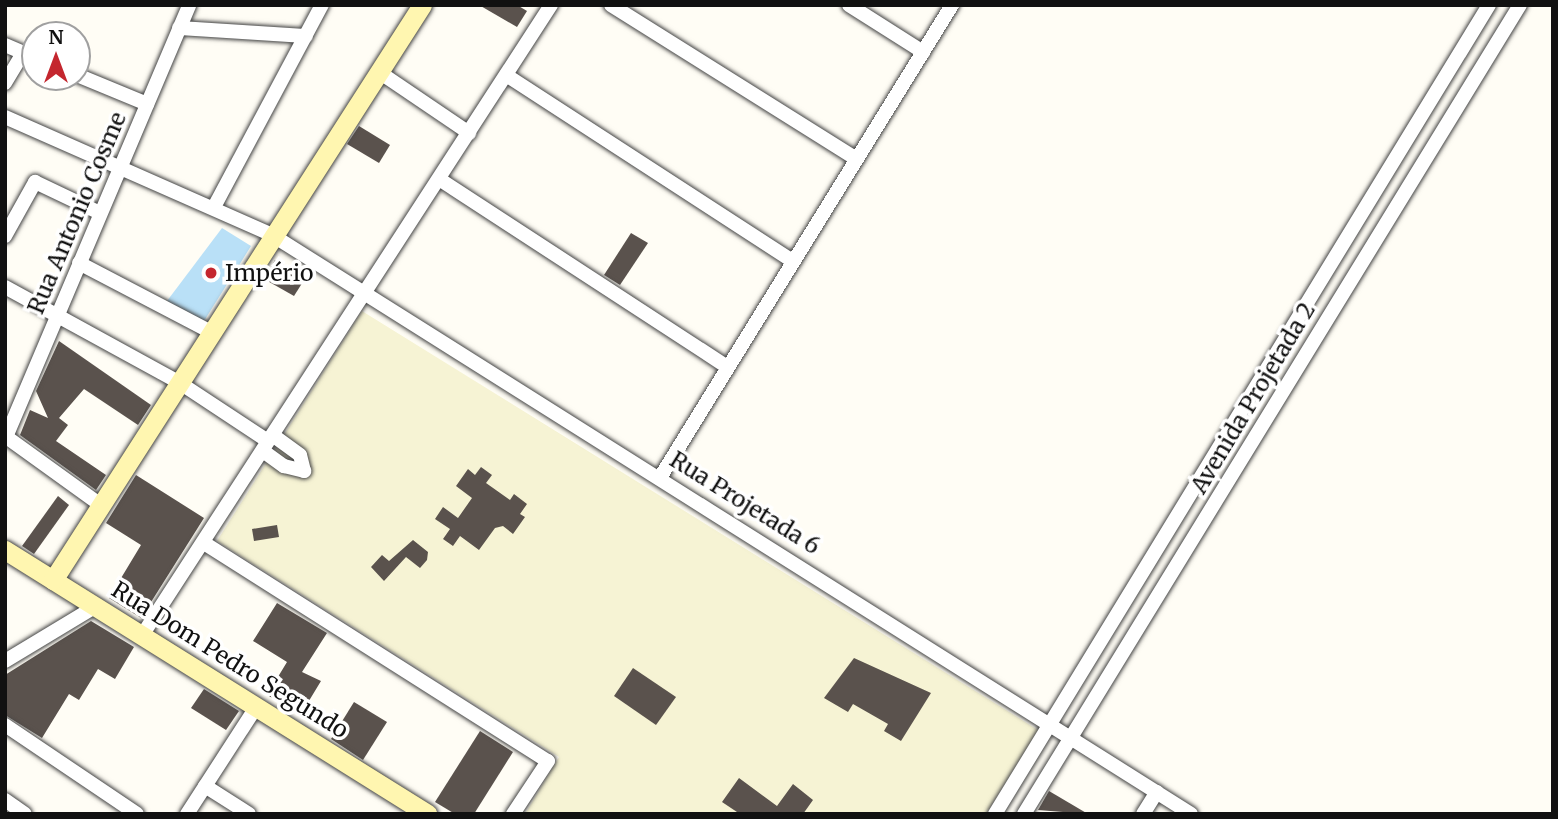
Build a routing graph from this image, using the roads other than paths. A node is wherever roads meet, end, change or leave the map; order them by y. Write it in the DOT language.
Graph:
graph roads {
  1 [pos="188,5"];
  2 [pos="322,5"];
  3 [pos="422,5"];
  4 [pos="551,5"];
  5 [pos="611,5"];
  6 [pos="849,5"];
  7 [pos="952,5"];
  8 [pos="1489,5"];
  9 [pos="1520,5"];
  10 [pos="179,28"];
  11 [pos="306,36"];
  12 [pos="923,52"];
  13 [pos="21,65"];
  14 [pos="379,72"];
  15 [pos="506,75"];
  16 [pos="91,81"];
  17 [pos="5,83"];
  18 [pos="146,104"];
  19 [pos="5,117"];
  20 [pos="470,133"];
  21 [pos="855,158"];
  22 [pos="120,164"];
  23 [pos="439,179"];
  24 [pos="214,207"];
  25 [pos="100,213"];
  26 [pos="272,235"];
  27 [pos="5,236"];
  28 [pos="791,260"];
  29 [pos="79,263"];
  30 [pos="5,287"];
  31 [pos="364,293"];
  32 [pos="59,316"];
  33 [pos="211,332"];
  34 [pos="726,366"];
  35 [pos="180,383"];
  36 [pos="6,437"];
  37 [pos="268,442"];
  38 [pos="661,476"];
  39 [pos="102,506"];
  40 [pos="204,543"];
  41 [pos="5,550"];
  42 [pos="53,580"];
  43 [pos="96,606"];
  44 [pos="144,634"];
  45 [pos="5,661"];
  46 [pos="257,705"];
  47 [pos="1051,723"];
  48 [pos="5,725"];
  49 [pos="1073,737"];
  50 [pos="205,786"];
  51 [pos="1157,792"];
  52 [pos="5,800"];
  53 [pos="25,814"];
  54 [pos="138,814"];
  55 [pos="187,814"];
  56 [pos="249,814"];
  57 [pos="427,814"];
  58 [pos="513,814"];
  59 [pos="995,814"];
  60 [pos="1024,814"];
  61 [pos="1143,814"];
  62 [pos="1191,814"];
  1 -- 10 [label="street, Rua Antonio Cosme"];
  2 -- 11 [label="street"];
  3 -- 14 [label="street"];
  4 -- 15 [label="street"];
  5 -- 21 [label="street"];
  6 -- 12 [label="street"];
  7 -- 12 [label="street"];
  8 -- 47 [label="street, Avenida Projetada 2"];
  9 -- 49 [label="street, Avenida Projetada 2"];
  10 -- 11 [label="street"];
  10 -- 18 [label="street, Rua Antonio Cosme"];
  11 -- 24 [label="street"];
  12 -- 21 [label="street"];
  13 -- 17 [label="street"];
  14 -- 20 [label="street"];
  14 -- 26 [label="street"];
  15 -- 20 [label="street"];
  15 -- 28 [label="street"];
  16 -- 18 [label="street"];
  18 -- 22 [label="street, Rua Antonio Cosme"];
  19 -- 22 [label="street, Rua Projetada 6"];
  20 -- 23 [label="street"];
  21 -- 28 [label="street"];
  22 -- 24 [label="street, Rua Projetada 6"];
  22 -- 25 [label="street, Rua Antonio Cosme"];
  23 -- 31 [label="street"];
  23 -- 34 [label="street"];
  24 -- 26 [label="street, Rua Projetada 6"];
  25 -- 27 [label="street"];
  25 -- 29 [label="street, Rua Antonio Cosme"];
  26 -- 31 [label="street, Rua Projetada 6"];
  26 -- 33 [label="street"];
  28 -- 34 [label="street"];
  29 -- 32 [label="street, Rua Antonio Cosme"];
  29 -- 33 [label="street"];
  30 -- 32 [label="street"];
  31 -- 37 [label="street"];
  31 -- 38 [label="street, Rua Projetada 6"];
  32 -- 35 [label="street"];
  32 -- 36 [label="street, Rua Antonio Cosme"];
  33 -- 35 [label="street"];
  34 -- 38 [label="street"];
  35 -- 37 [label="street"];
  35 -- 39 [label="street"];
  36 -- 39 [label="street"];
  37 -- 40 [label="street"];
  38 -- 47 [label="street, Rua Projetada 6"];
  39 -- 42 [label="street"];
  40 -- 44 [label="street"];
  40 -- 58 [label="street"];
  41 -- 42 [label="street, Rua Dom Pedro Segundo"];
  42 -- 43 [label="street, Rua Dom Pedro Segundo"];
  43 -- 44 [label="street, Rua Dom Pedro Segundo"];
  43 -- 45 [label="street"];
  44 -- 46 [label="street, Rua Dom Pedro Segundo"];
  46 -- 50 [label="street"];
  46 -- 57 [label="street, Rua Dom Pedro Segundo"];
  47 -- 49 [label="street, Rua Projetada 6"];
  47 -- 59 [label="street, Avenida Projetada 2"];
  48 -- 54 [label="street"];
  49 -- 51 [label="street, Rua Projetada 6"];
  49 -- 60 [label="street, Avenida Projetada 2"];
  50 -- 55 [label="street"];
  50 -- 56 [label="street"];
  51 -- 61 [label="street"];
  51 -- 62 [label="street, Rua Projetada 6"];
  52 -- 53 [label="street"];
}
